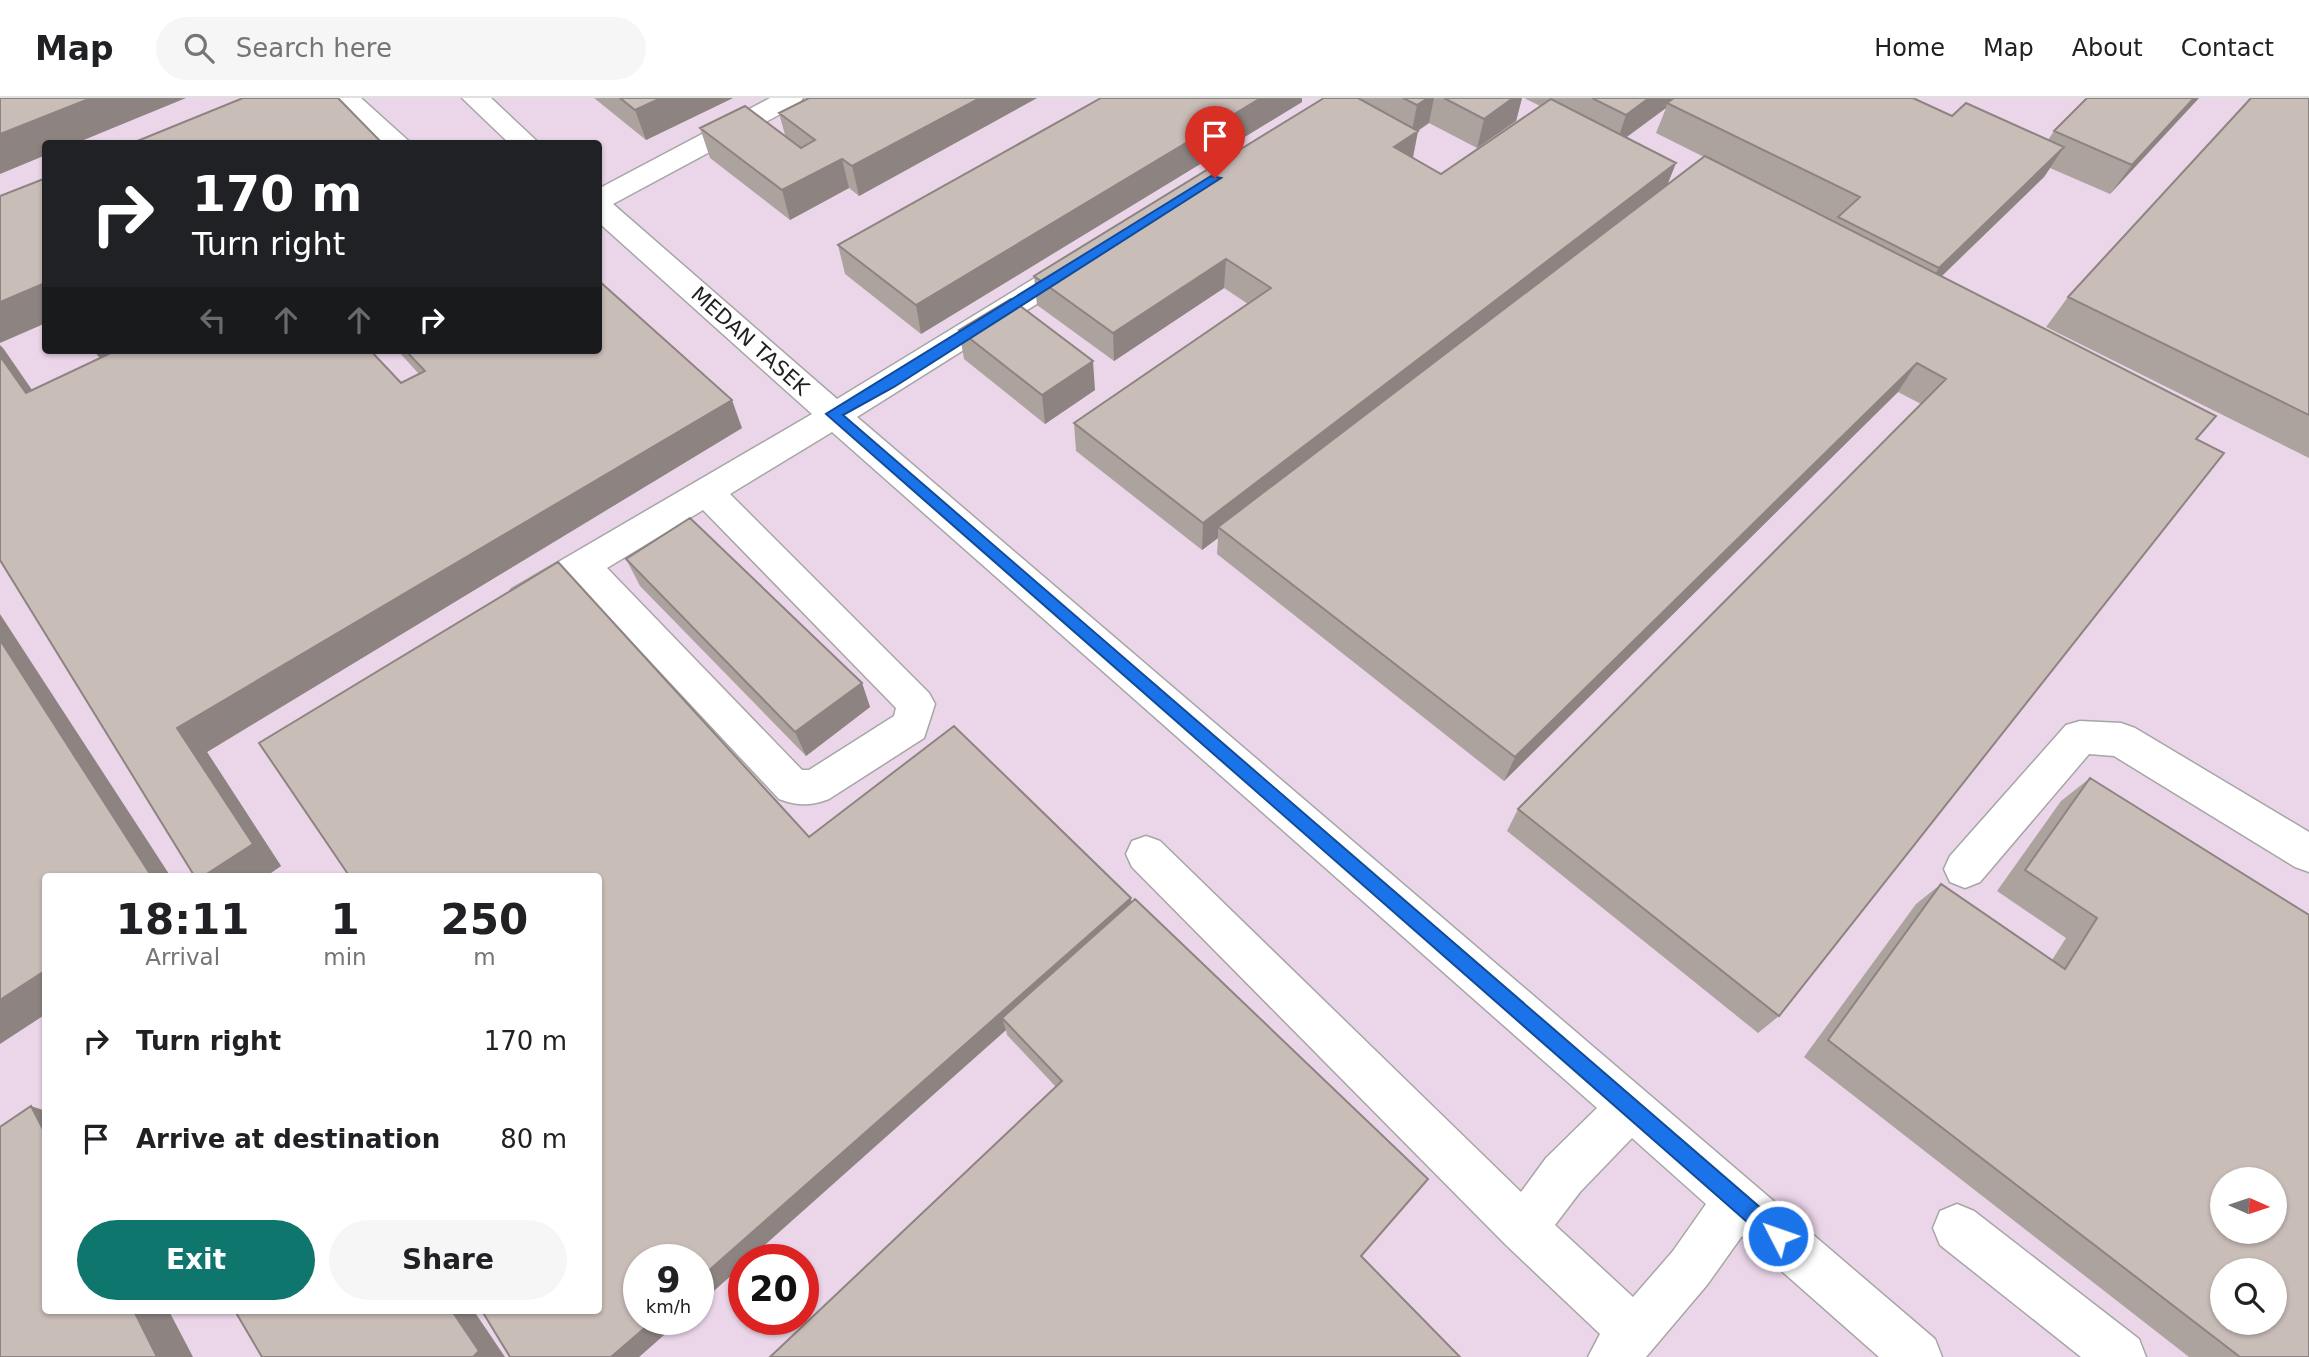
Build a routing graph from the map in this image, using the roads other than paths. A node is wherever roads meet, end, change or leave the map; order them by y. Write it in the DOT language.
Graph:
graph roads {
  1 [pos="345,98"];
  2 [pos="475,98"];
  3 [pos="790,98"];
  4 [pos="394,140"];
  5 [pos="522,140"];
  6 [pos="602,201"];
  7 [pos="602,207"];
  8 [pos="1099,252"];
  9 [pos="833,414"];
  10 [pos="707,492"];
  11 [pos="582,565"];
  12 [pos="494,618"];
  13 [pos="1146,854"];
  14 [pos="2309,854"];
  15 [pos="1965,869"];
  16 [pos="1630,1107"];
  17 [pos="1738,1201"];
  18 [pos="1523,1228"];
  19 [pos="1957,1228"];
  20 [pos="1623,1344"];
  21 [pos="1917,1357"];
  22 [pos="2121,1357"];
  1 -- 4 [label="lane"];
  2 -- 5 [label="lane"];
  3 -- 6 [label="lane"];
  7 -- 9 [label="lane, MEDAN TASEK"];
  8 -- 9 [label="lane"];
  9 -- 10 [label="lane"];
  9 -- 16 [label="lane, MEDAN TASEK"];
  10 -- 11 [label="lane"];
  10 -- 11 [label="lane"];
  11 -- 12 [label="lane"];
  13 -- 18 [label="lane"];
  14 -- 15 [label="lane"];
  16 -- 17 [label="lane, MEDAN TASEK"];
  16 -- 18 [label="lane"];
  17 -- 20 [label="lane"];
  17 -- 21 [label="lane, MEDAN TASEK"];
  18 -- 20 [label="lane"];
  19 -- 22 [label="lane"];
}
